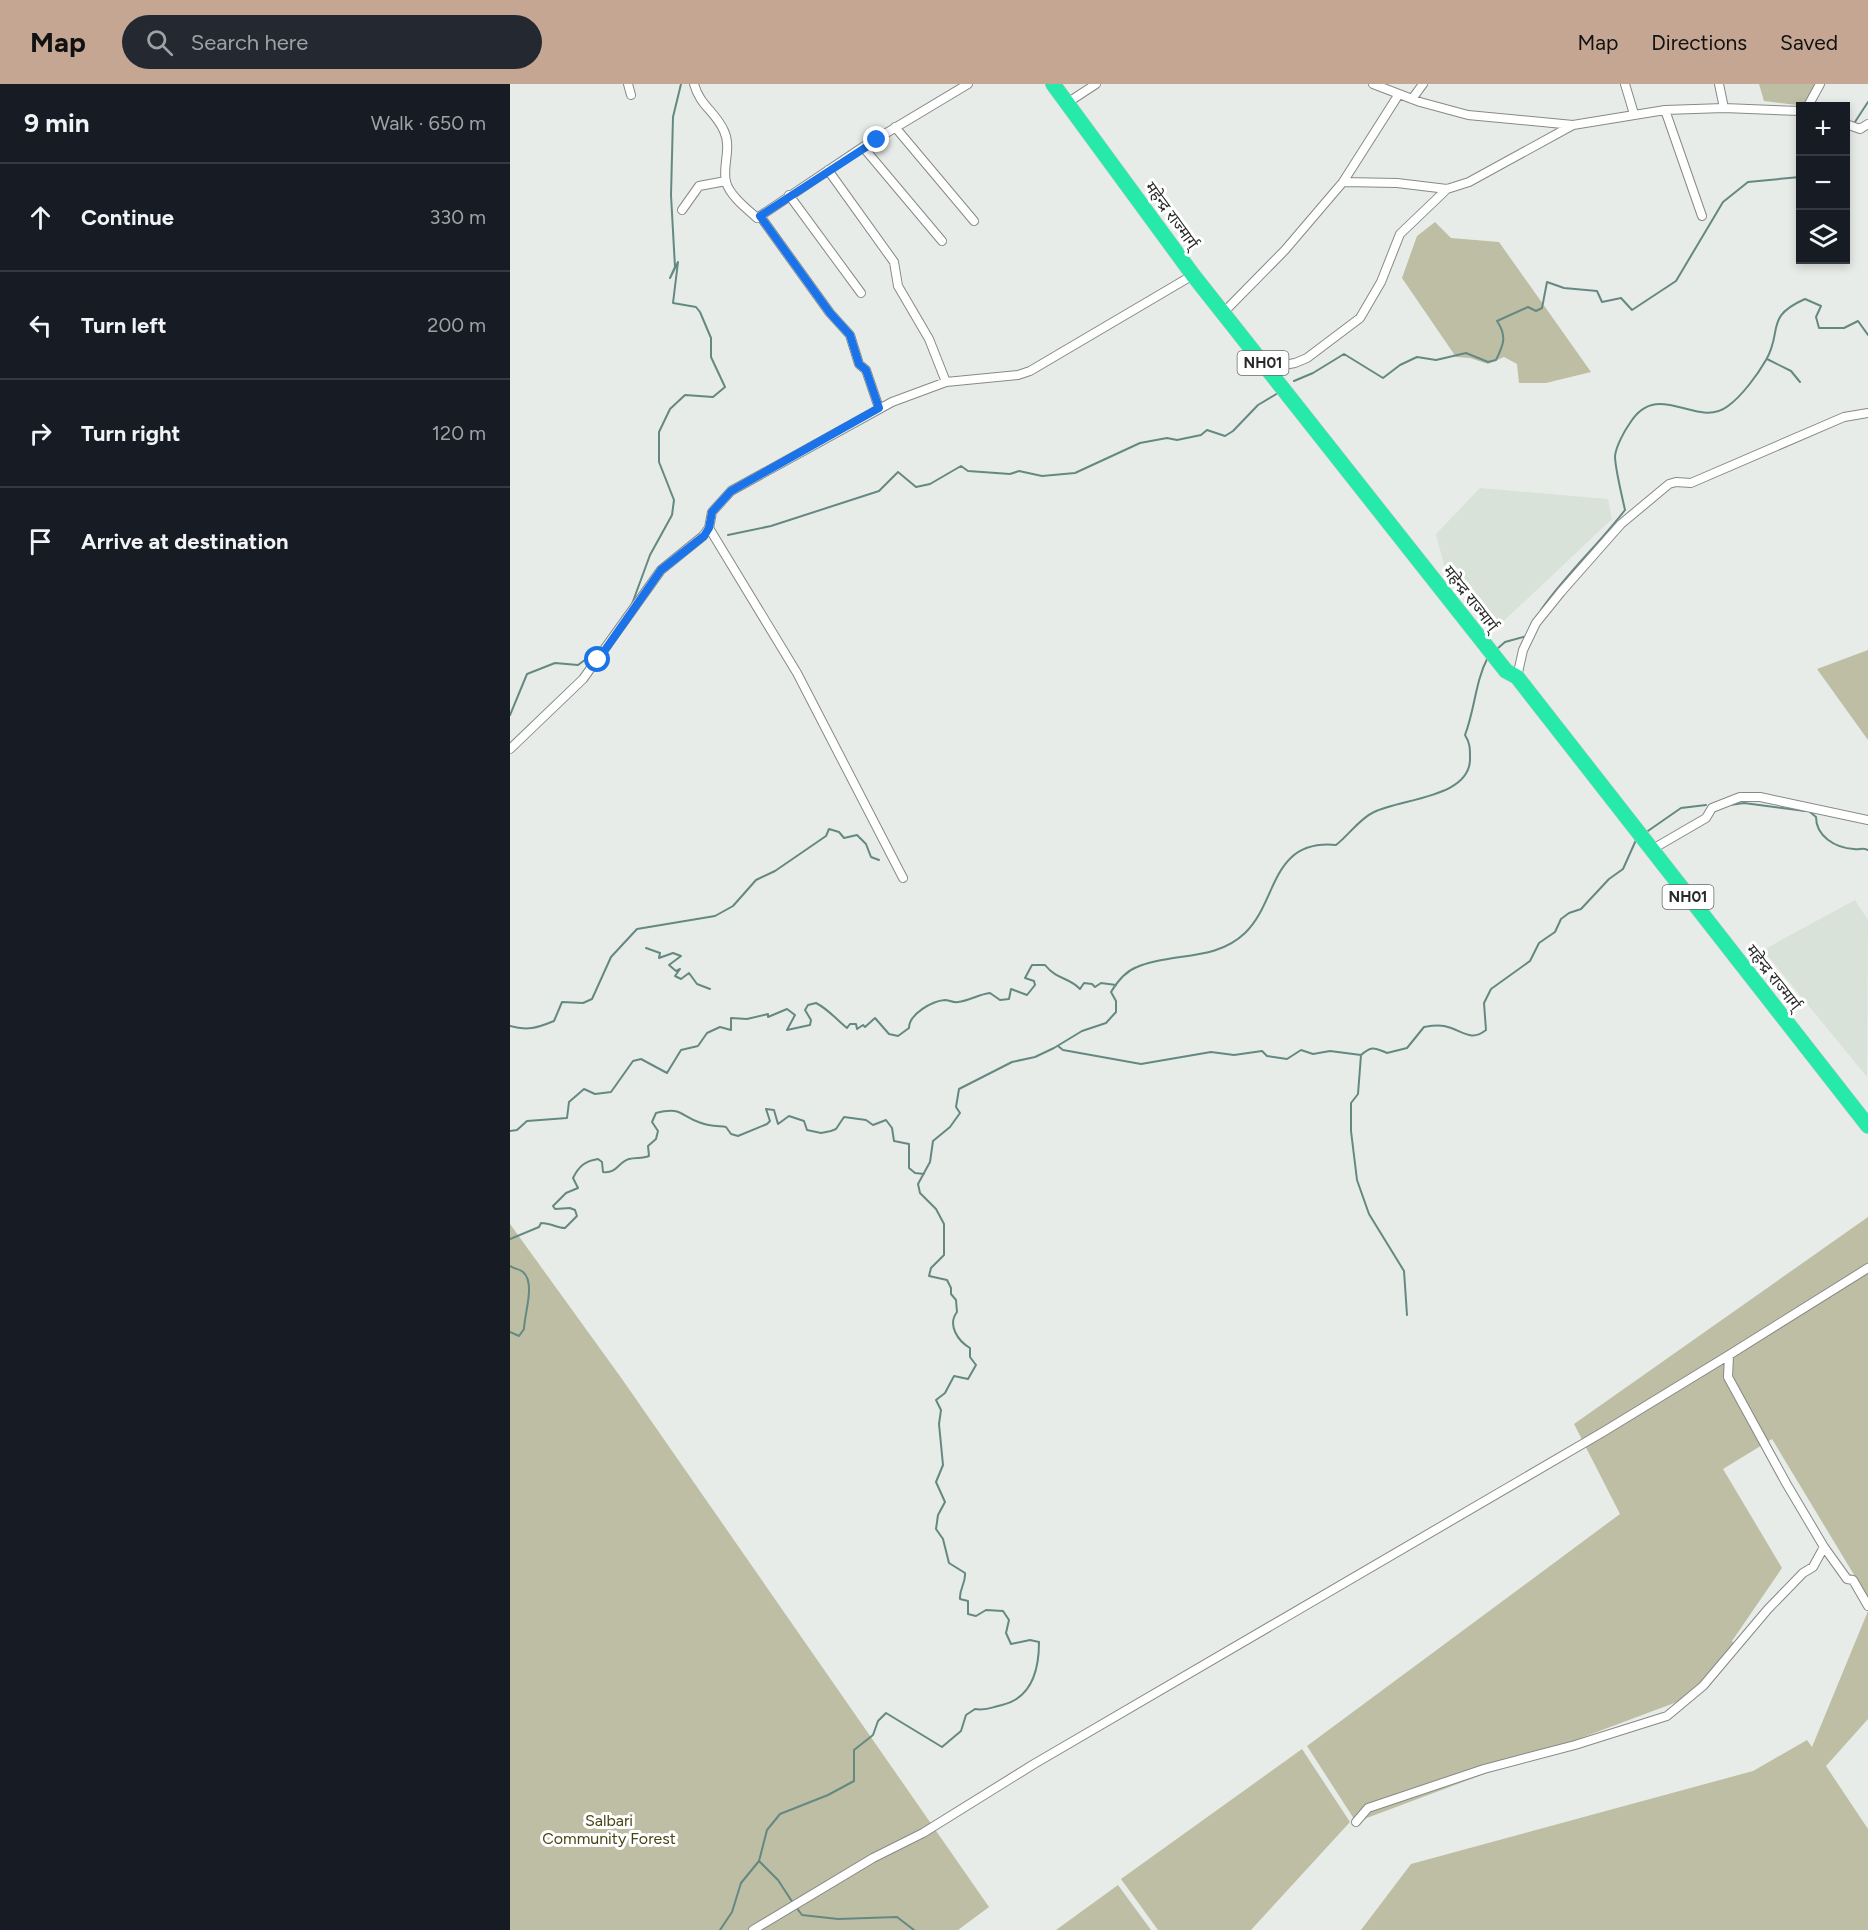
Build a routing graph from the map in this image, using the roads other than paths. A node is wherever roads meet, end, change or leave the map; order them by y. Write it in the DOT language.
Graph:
graph roads {
  1 [pos="628,84"];
  2 [pos="694,84"];
  3 [pos="968,84"];
  4 [pos="1053,84"];
  5 [pos="1096,84"];
  6 [pos="1373,84"];
  7 [pos="1423,84"];
  8 [pos="1625,84"];
  9 [pos="1719,84"];
  10 [pos="1820,84"];
  11 [pos="631,94"];
  12 [pos="1399,94"];
  13 [pos="1412,99"];
  14 [pos="1810,102"];
  15 [pos="1067,103"];
  16 [pos="1724,108"];
  17 [pos="1665,110"];
  18 [pos="1796,111"];
  19 [pos="1634,114"];
  20 [pos="1573,124"];
  21 [pos="1850,125"];
  22 [pos="895,127"];
  23 [pos="1865,128"];
  24 [pos="863,147"];
  25 [pos="828,170"];
  26 [pos="726,181"];
  27 [pos="1343,182"];
  28 [pos="1447,189"];
  29 [pos="789,195"];
  30 [pos="682,210"];
  31 [pos="1702,216"];
  32 [pos="757,218"];
  33 [pos="975,221"];
  34 [pos="942,241"];
  35 [pos="1193,275"];
  36 [pos="861,293"];
  37 [pos="1224,312"];
  38 [pos="1267,368"];
  39 [pos="946,382"];
  40 [pos="879,408"];
  41 [pos="1868,413"];
  42 [pos="709,528"];
  43 [pos="1511,674"];
  44 [pos="510,749"];
  45 [pos="1868,820"];
  46 [pos="1651,850"];
  47 [pos="903,878"];
  48 [pos="1868,1126"];
  49 [pos="1868,1268"];
  50 [pos="1729,1355"];
  51 [pos="1824,1547"];
  52 [pos="1868,1605"];
  53 [pos="1356,1822"];
  54 [pos="753,1930"];
  1 -- 11 [label="street"];
  2 -- 26 [label="street"];
  3 -- 22 [label="street"];
  4 -- 15 [label="highway, महेन्द्र राज्मार्ग् / NH01"];
  5 -- 15 [label="street"];
  6 -- 12 [label="street"];
  7 -- 13 [label="street"];
  8 -- 19 [label="street"];
  9 -- 16 [label="street"];
  10 -- 14 [label="street"];
  12 -- 13 [label="street"];
  12 -- 27 [label="street"];
  13 -- 20 [label="street"];
  15 -- 35 [label="highway, महेन्द्र राज्मार्ग् / NH01"];
  16 -- 17 [label="street"];
  16 -- 18 [label="street"];
  17 -- 19 [label="street"];
  17 -- 31 [label="street"];
  19 -- 20 [label="street"];
  20 -- 28 [label="street"];
  21 -- 23 [label="street"];
  22 -- 24 [label="street"];
  22 -- 33 [label="street"];
  24 -- 25 [label="street"];
  24 -- 34 [label="street"];
  25 -- 29 [label="street"];
  25 -- 39 [label="street"];
  26 -- 30 [label="street"];
  26 -- 32 [label="street"];
  27 -- 28 [label="street"];
  27 -- 37 [label="street"];
  28 -- 38 [label="street"];
  29 -- 36 [label="street"];
  29 -- 40 [label="street"];
  35 -- 37 [label="highway, महेन्द्र राज्मार्ग् / NH01"];
  35 -- 39 [label="street"];
  37 -- 38 [label="highway, महेन्द्र राज्मार्ग् / NH01"];
  38 -- 43 [label="highway, महेन्द्र राज्मार्ग् / NH01"];
  39 -- 40 [label="street"];
  40 -- 42 [label="street"];
  41 -- 43 [label="street"];
  42 -- 44 [label="street"];
  42 -- 47 [label="street"];
  43 -- 46 [label="highway, महेन्द्र राज्मार्ग् / NH01"];
  45 -- 46 [label="street"];
  46 -- 48 [label="highway, महेन्द्र राज्मार्ग् / NH01"];
  49 -- 50 [label="street"];
  50 -- 51 [label="street"];
  50 -- 54 [label="street"];
  51 -- 52 [label="street"];
  51 -- 53 [label="street"];
}
